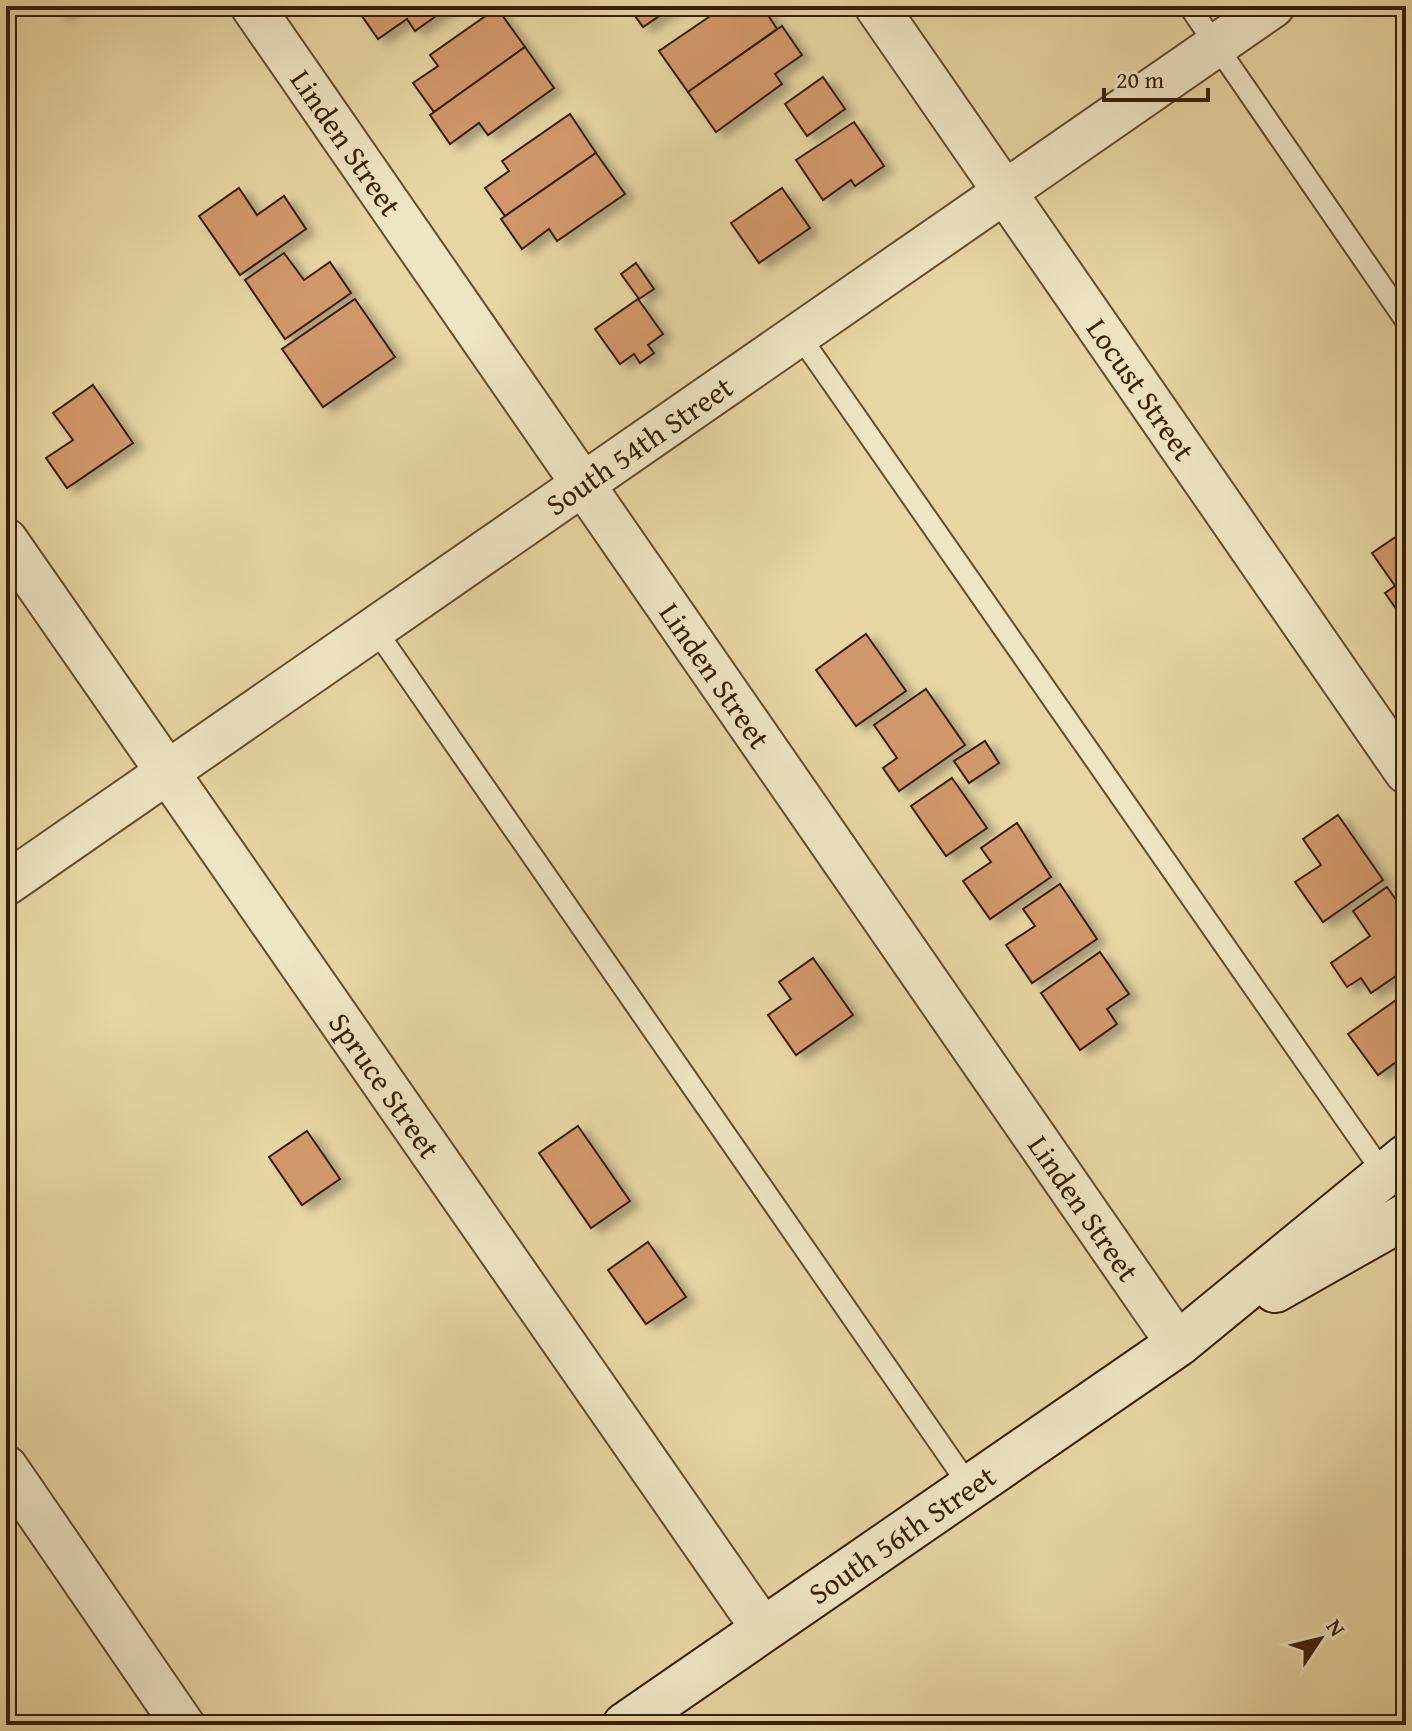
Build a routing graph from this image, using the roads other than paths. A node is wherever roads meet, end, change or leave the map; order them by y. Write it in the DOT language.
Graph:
graph roads {
  1 [pos="252,6"];
  2 [pos="876,6"];
  3 [pos="1189,6"];
  4 [pos="1273,6"];
  5 [pos="1216,45"];
  6 [pos="1005,193"];
  7 [pos="1406,321"];
  8 [pos="799,335"];
  9 [pos="583,485"];
  10 [pos="6,540"];
  11 [pos="375,629"];
  12 [pos="167,772"];
  13 [pos="1406,772"];
  14 [pos="6,884"];
  15 [pos="1395,1166"];
  16 [pos="1406,1216"];
  17 [pos="1178,1344"];
  18 [pos="6,1467"];
  19 [pos="970,1487"];
  20 [pos="763,1629"];
  21 [pos="183,1725"];
  22 [pos="625,1725"];
  1 -- 9 [label="street, Linden Street"];
  2 -- 6 [label="street, Locust Street"];
  3 -- 5 [label="lane"];
  4 -- 5 [label="street, South 54th Street"];
  5 -- 6 [label="street, South 54th Street"];
  5 -- 7 [label="lane"];
  6 -- 8 [label="street, South 54th Street"];
  6 -- 13 [label="street, Locust Street"];
  8 -- 9 [label="street, South 54th Street"];
  8 -- 15 [label="lane"];
  9 -- 11 [label="street, South 54th Street"];
  9 -- 17 [label="street, Linden Street"];
  10 -- 12 [label="street, Spruce Street"];
  11 -- 12 [label="street, South 54th Street"];
  11 -- 19 [label="lane"];
  12 -- 14 [label="street, South 54th Street"];
  12 -- 20 [label="street, Spruce Street"];
  15 -- 17 [label="main road, South 56th Street"];
  16 -- 17 [label="main road, South 56th Street"];
  17 -- 19 [label="main road, South 56th Street"];
  18 -- 21 [label="street"];
  19 -- 20 [label="main road, South 56th Street"];
  20 -- 22 [label="main road, South 56th Street"];
}
